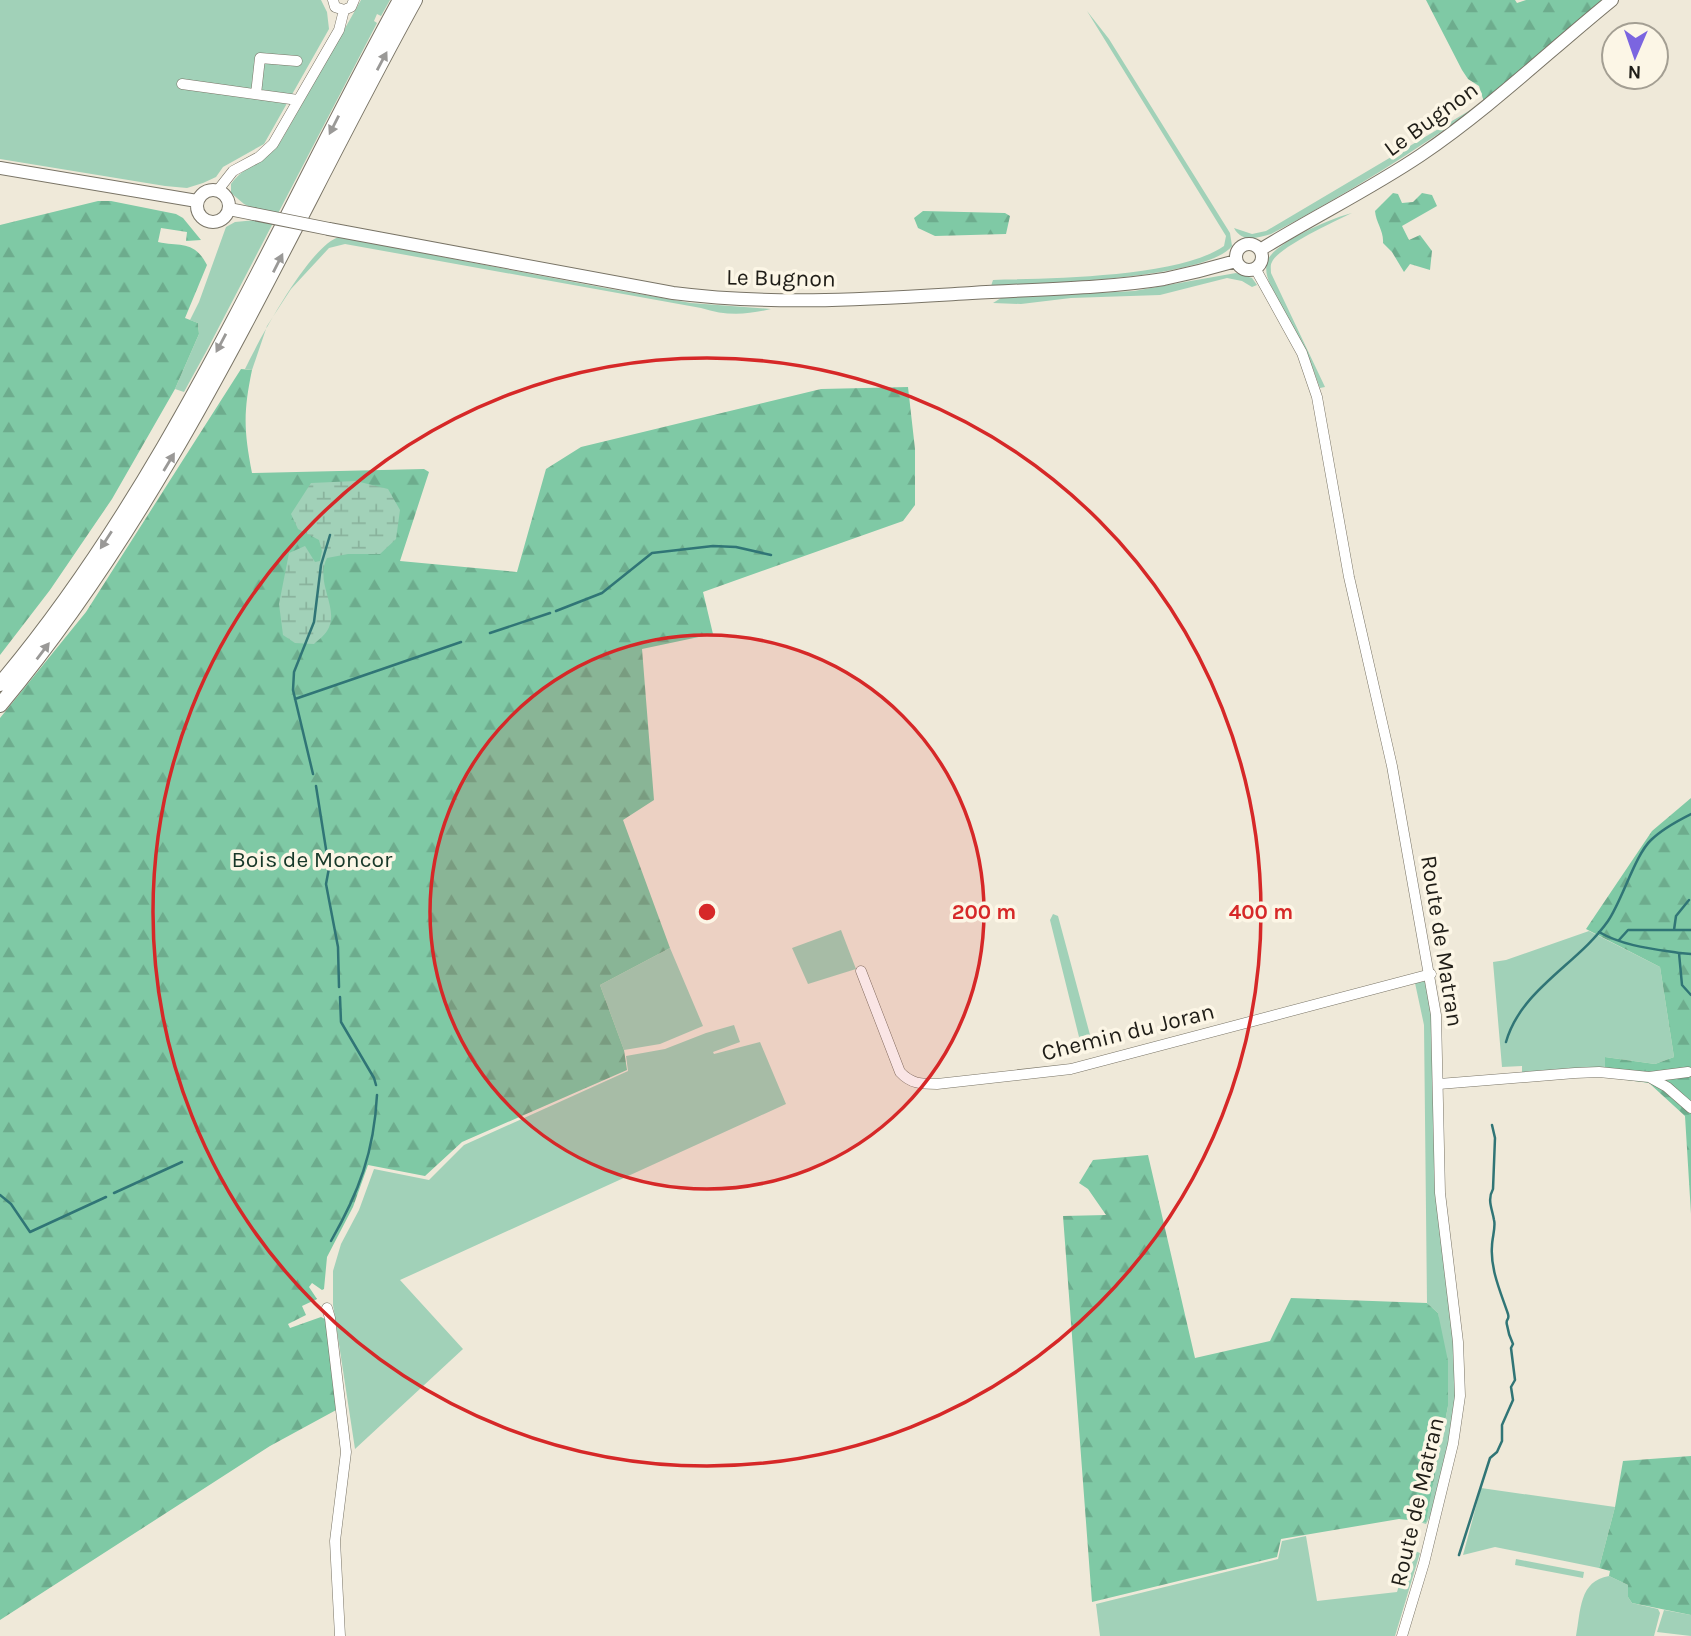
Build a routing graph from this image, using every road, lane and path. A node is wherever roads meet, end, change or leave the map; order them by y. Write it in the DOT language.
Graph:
graph roads {
  1 [pos="333,0"];
  2 [pos="354,0"];
  3 [pos="400,0"];
  4 [pos="415,0"];
  5 [pos="1612,0"];
  6 [pos="344,10"];
  7 [pos="297,61"];
  8 [pos="182,84"];
  9 [pos="256,94"];
  10 [pos="298,100"];
  11 [pos="0,167"];
  12 [pos="218,191"];
  13 [pos="197,201"];
  14 [pos="229,209"];
  15 [pos="1259,250"];
  16 [pos="1236,261"];
  17 [pos="1255,268"];
  18 [pos="0,684"];
  19 [pos="0,705"];
  20 [pos="861,971"];
  21 [pos="1431,974"];
  22 [pos="1688,1072"];
  23 [pos="1649,1077"];
  24 [pos="1439,1084"];
  25 [pos="1691,1108"];
  26 [pos="327,1308"];
  27 [pos="340,1636"];
  28 [pos="1402,1636"];
  1 -- 6 [label="street"];
  2 -- 6 [label="street"];
  3 -- 18 [label="highway, one-way"];
  19 -- 4 [label="highway, one-way"];
  5 -- 15 [label="main road, Le Bugnon"];
  6 -- 10 [label="street"];
  7 -- 9 [label="street"];
  8 -- 9 [label="street"];
  9 -- 10 [label="street"];
  10 -- 12 [label="street"];
  11 -- 13 [label="main road"];
  12 -- 13 [label="main road"];
  12 -- 14 [label="main road"];
  13 -- 14 [label="main road"];
  14 -- 16 [label="main road, Le Bugnon, bridge"];
  15 -- 16 [label="main road"];
  15 -- 17 [label="main road"];
  16 -- 17 [label="main road"];
  17 -- 21 [label="street, Route de Matran"];
  20 -- 21 [label="street, Chemin du Joran"];
  21 -- 24 [label="street, Route de Matran"];
  22 -- 23 [label="street"];
  23 -- 24 [label="street"];
  23 -- 25 [label="street"];
  24 -- 28 [label="street, Route de Matran"];
  26 -- 27 [label="street"];
}
